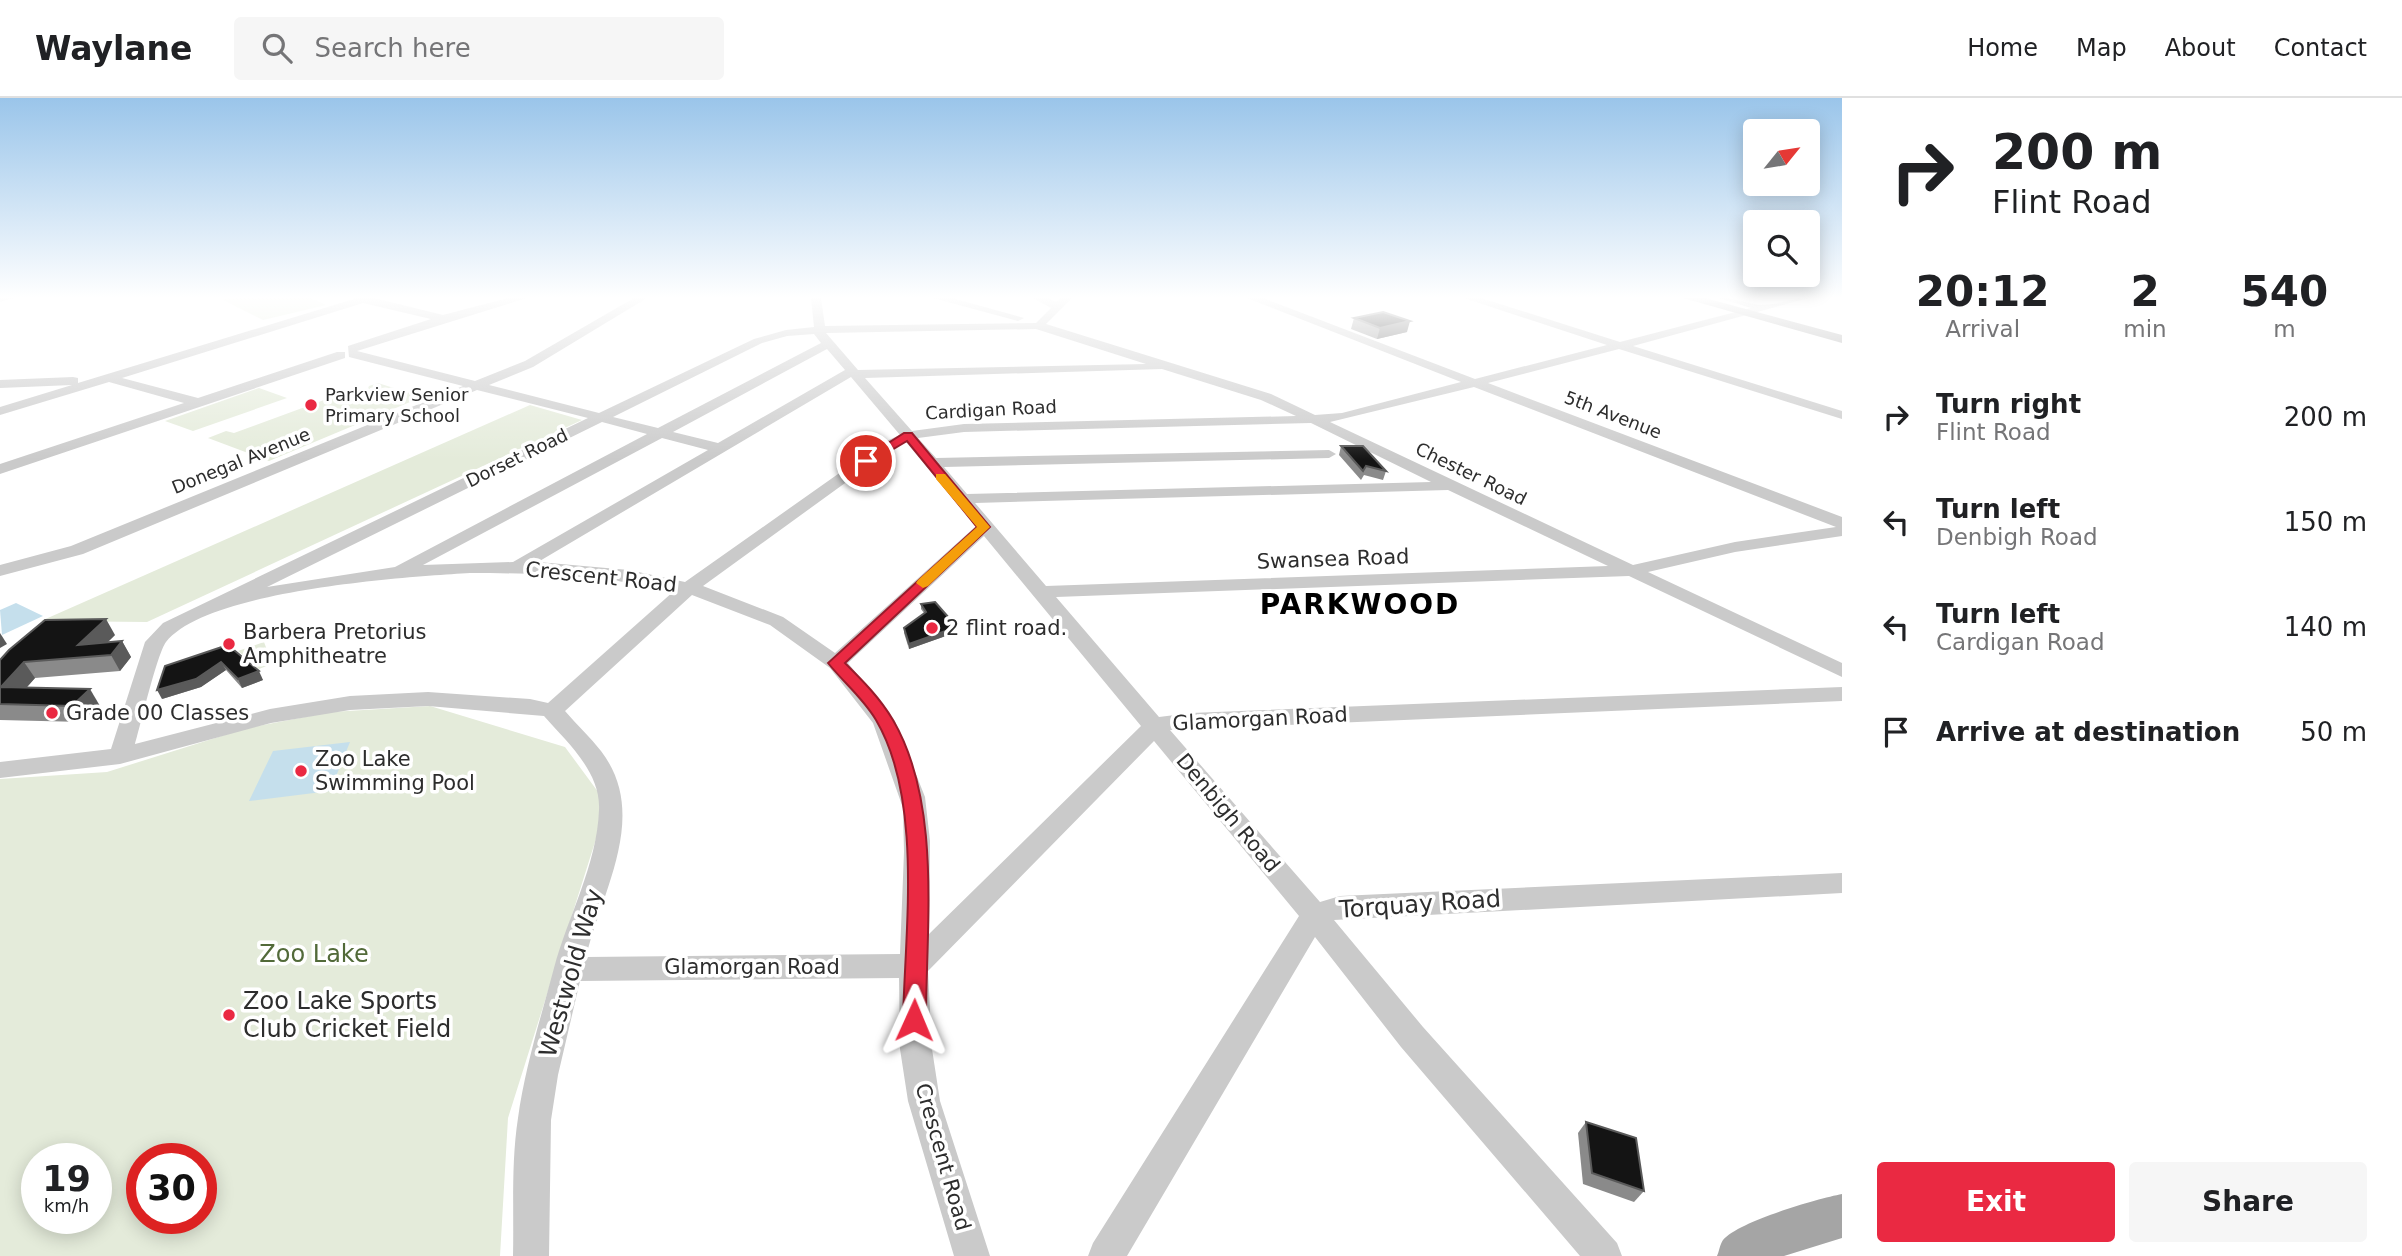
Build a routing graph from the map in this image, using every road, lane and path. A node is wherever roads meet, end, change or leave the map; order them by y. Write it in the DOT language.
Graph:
graph roads {
  1 [pos="193,352"];
  2 [pos="551,352"];
  3 [pos="735,352"];
  4 [pos="797,352"];
  5 [pos="835,352"];
  6 [pos="1125,352"];
  7 [pos="1394,352"];
  8 [pos="1592,352"];
  9 [pos="1641,352"];
  10 [pos="349,353"];
  11 [pos="1170,366"];
  12 [pos="852,373"];
  13 [pos="106,379"];
  14 [pos="1475,383"];
  15 [pos="0,384"];
  16 [pos="478,385"];
  17 [pos="196,402"];
  18 [pos="0,411"];
  19 [pos="1842,415"];
  20 [pos="600,417"];
  21 [pos="1316,420"];
  22 [pos="657,432"];
  23 [pos="908,435"];
  24 [pos="719,448"];
  25 [pos="1329,454"];
  26 [pos="930,463"];
  27 [pos="0,469"];
  28 [pos="1450,486"];
  29 [pos="960,499"];
  30 [pos="1842,523"];
  31 [pos="984,527"];
  32 [pos="1842,531"];
  33 [pos="516,568"];
  34 [pos="0,571"];
  35 [pos="1629,571"];
  36 [pos="397,572"];
  37 [pos="300,576"];
  38 [pos="690,587"];
  39 [pos="1039,592"];
  40 [pos="836,663"];
  41 [pos="1842,671"];
  42 [pos="1842,694"];
  43 [pos="552,711"];
  44 [pos="1154,725"];
  45 [pos="120,755"];
  46 [pos="0,770"];
  47 [pos="1842,883"];
  48 [pos="1314,915"];
  49 [pos="915,966"];
  50 [pos="568,969"];
  51 [pos="1842,1216"];
  52 [pos="531,1256"];
  53 [pos="972,1256"];
  54 [pos="1106,1256"];
  55 [pos="1604,1256"];
  56 [pos="1740,1256"];
  1 -- 13 [label="street"];
  2 -- 16 [label="street, Donegal Avenue"];
  3 -- 20 [label="street, Dorset Road"];
  4 -- 22 [label="street"];
  5 -- 12 [label="street, Denbigh Road"];
  6 -- 11 [label="street, Chester Road"];
  7 -- 14 [label="street, 5th Avenue"];
  8 -- 14 [label="street, Cardigan Road"];
  9 -- 19 [label="street"];
  10 -- 16 [label="street"];
  10 -- 17 [label="street"];
  11 -- 12 [label="street"];
  11 -- 21 [label="street, Chester Road"];
  12 -- 23 [label="street, Denbigh Road"];
  12 -- 24 [label="street"];
  13 -- 15 [label="street"];
  13 -- 17 [label="street"];
  13 -- 18 [label="street"];
  14 -- 21 [label="street, Cardigan Road"];
  14 -- 30 [label="street, 5th Avenue"];
  16 -- 20 [label="street"];
  16 -- 34 [label="street, Donegal Avenue"];
  17 -- 27 [label="street"];
  20 -- 22 [label="street"];
  20 -- 37 [label="street, Dorset Road"];
  21 -- 23 [label="street, Cardigan Road"];
  21 -- 28 [label="street, Chester Road"];
  22 -- 24 [label="street"];
  22 -- 36 [label="street"];
  23 -- 26 [label="street, Denbigh Road"];
  23 -- 38 [label="street, Cardigan Road"];
  24 -- 33 [label="street"];
  25 -- 26 [label="street"];
  26 -- 29 [label="street, Denbigh Road"];
  28 -- 29 [label="street"];
  28 -- 35 [label="street, Chester Road"];
  29 -- 31 [label="street, Denbigh Road"];
  31 -- 39 [label="street, Denbigh Road"];
  31 -- 40 [label="street"];
  32 -- 35 [label="street"];
  33 -- 36 [label="street, Crescent Road"];
  33 -- 38 [label="street, Crescent Road"];
  35 -- 39 [label="street, Swansea Road"];
  35 -- 41 [label="street, Chester Road"];
  36 -- 37 [label="street, Crescent Road"];
  37 -- 45 [label="street, Crescent Road"];
  38 -- 40 [label="street, Crescent Road"];
  38 -- 43 [label="street, Cardigan Road"];
  39 -- 44 [label="street, Denbigh Road"];
  40 -- 49 [label="street, Crescent Road"];
  42 -- 44 [label="street, Glamorgan Road"];
  43 -- 45 [label="street"];
  43 -- 50 [label="street, Westwold Way"];
  44 -- 48 [label="street, Denbigh Road"];
  44 -- 49 [label="street, Glamorgan Road"];
  45 -- 46 [label="street"];
  47 -- 48 [label="street, Torquay Road"];
  48 -- 54 [label="street, Torquay Road"];
  48 -- 55 [label="street, Denbigh Road"];
  49 -- 50 [label="street, Glamorgan Road"];
  49 -- 53 [label="street, Crescent Road"];
  50 -- 52 [label="street, Westwold Way"];
  51 -- 56 [label="main road"];
}
